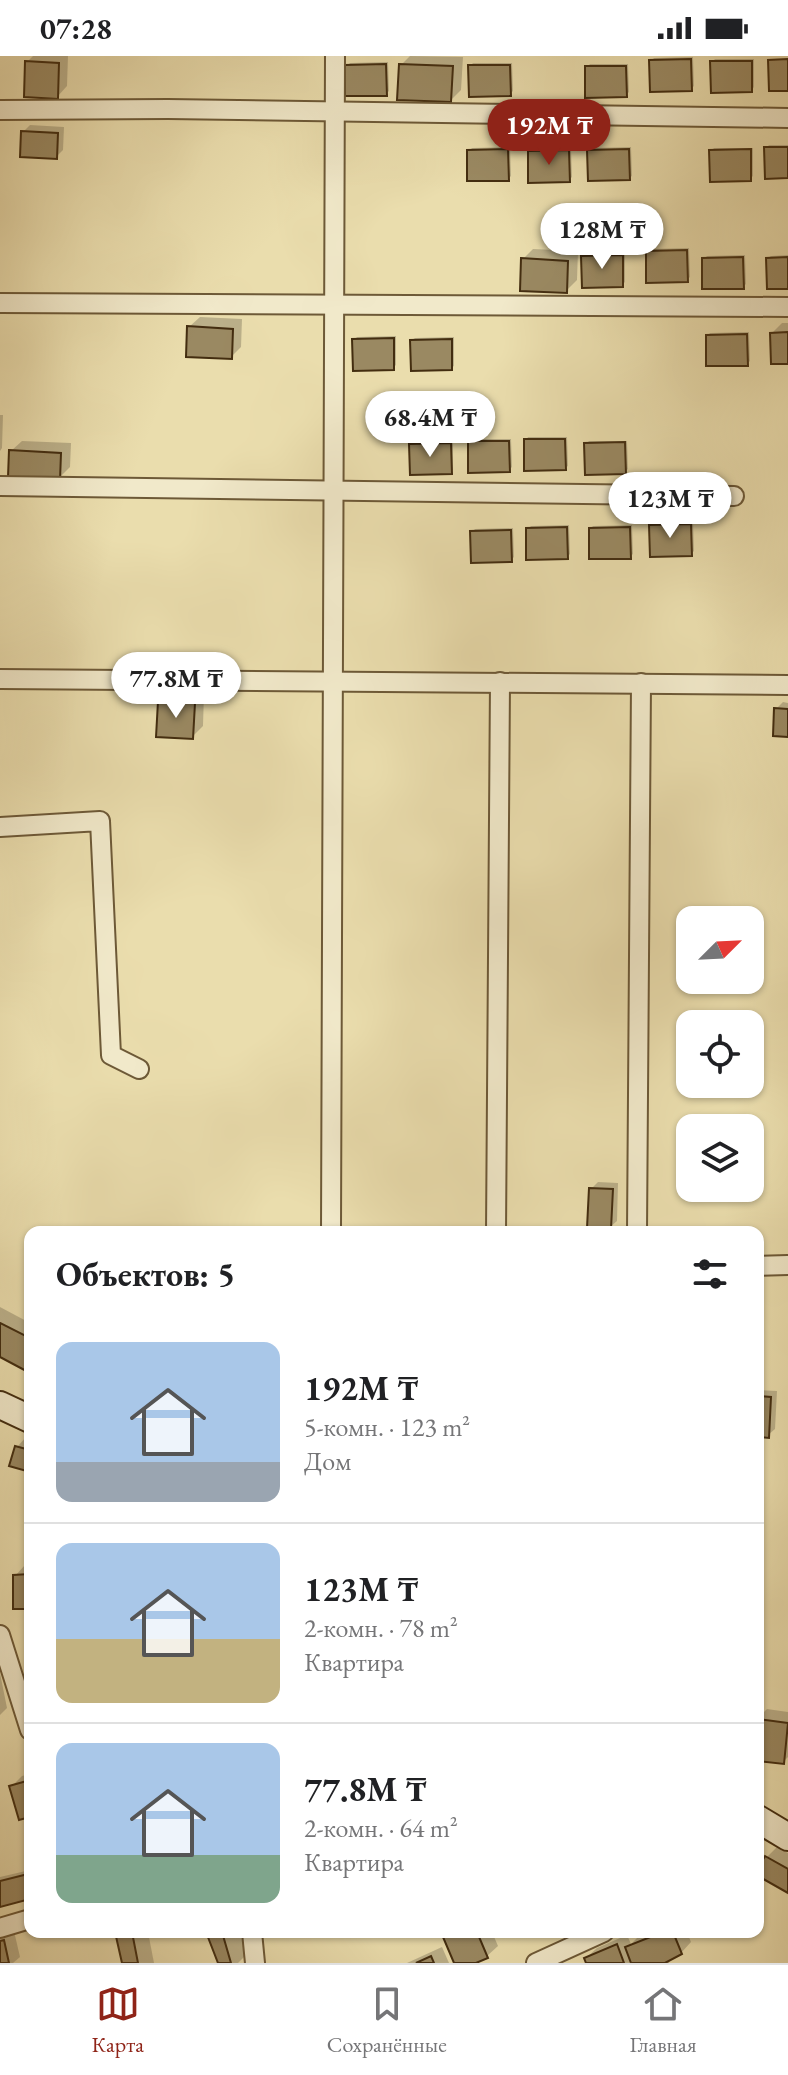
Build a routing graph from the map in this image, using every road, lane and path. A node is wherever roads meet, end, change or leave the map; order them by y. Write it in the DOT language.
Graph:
graph roads {
  1 [pos="335,56"];
  2 [pos="0,110"];
  3 [pos="335,111"];
  4 [pos="788,118"];
  5 [pos="0,303"];
  6 [pos="335,306"];
  7 [pos="788,307"];
  8 [pos="0,486"];
  9 [pos="334,492"];
  10 [pos="734,496"];
  11 [pos="0,679"];
  12 [pos="333,681"];
  13 [pos="500,682"];
  14 [pos="641,683"];
  15 [pos="788,685"];
  16 [pos="0,827"];
  17 [pos="139,1069"];
  18 [pos="331,1226"];
  19 [pos="496,1226"];
  20 [pos="637,1226"];
  21 [pos="788,1265"];
  22 [pos="764,1266"];
  23 [pos="0,1405"];
  24 [pos="24,1416"];
  25 [pos="0,1635"];
  26 [pos="24,1711"];
  27 [pos="764,1823"];
  28 [pos="788,1837"];
  29 [pos="24,1921"];
  30 [pos="0,1928"];
  31 [pos="253,1938"];
  32 [pos="591,1938"];
  33 [pos="255,1963"];
  34 [pos="536,1963"];
  1 -- 3 [label="street"];
  2 -- 3 [label="street"];
  3 -- 4 [label="street"];
  3 -- 6 [label="street"];
  5 -- 6 [label="street"];
  6 -- 7 [label="street"];
  6 -- 9 [label="street"];
  8 -- 9 [label="street"];
  9 -- 10 [label="street"];
  9 -- 12 [label="street"];
  11 -- 12 [label="street"];
  12 -- 13 [label="street"];
  12 -- 18 [label="street"];
  13 -- 14 [label="street"];
  13 -- 19 [label="street"];
  14 -- 15 [label="street"];
  14 -- 20 [label="street"];
  16 -- 17 [label="street"];
  21 -- 22 [label="street"];
  23 -- 24 [label="street"];
  25 -- 26 [label="street"];
  27 -- 28 [label="street"];
  29 -- 30 [label="street"];
  31 -- 33 [label="street"];
  32 -- 34 [label="street"];
}
